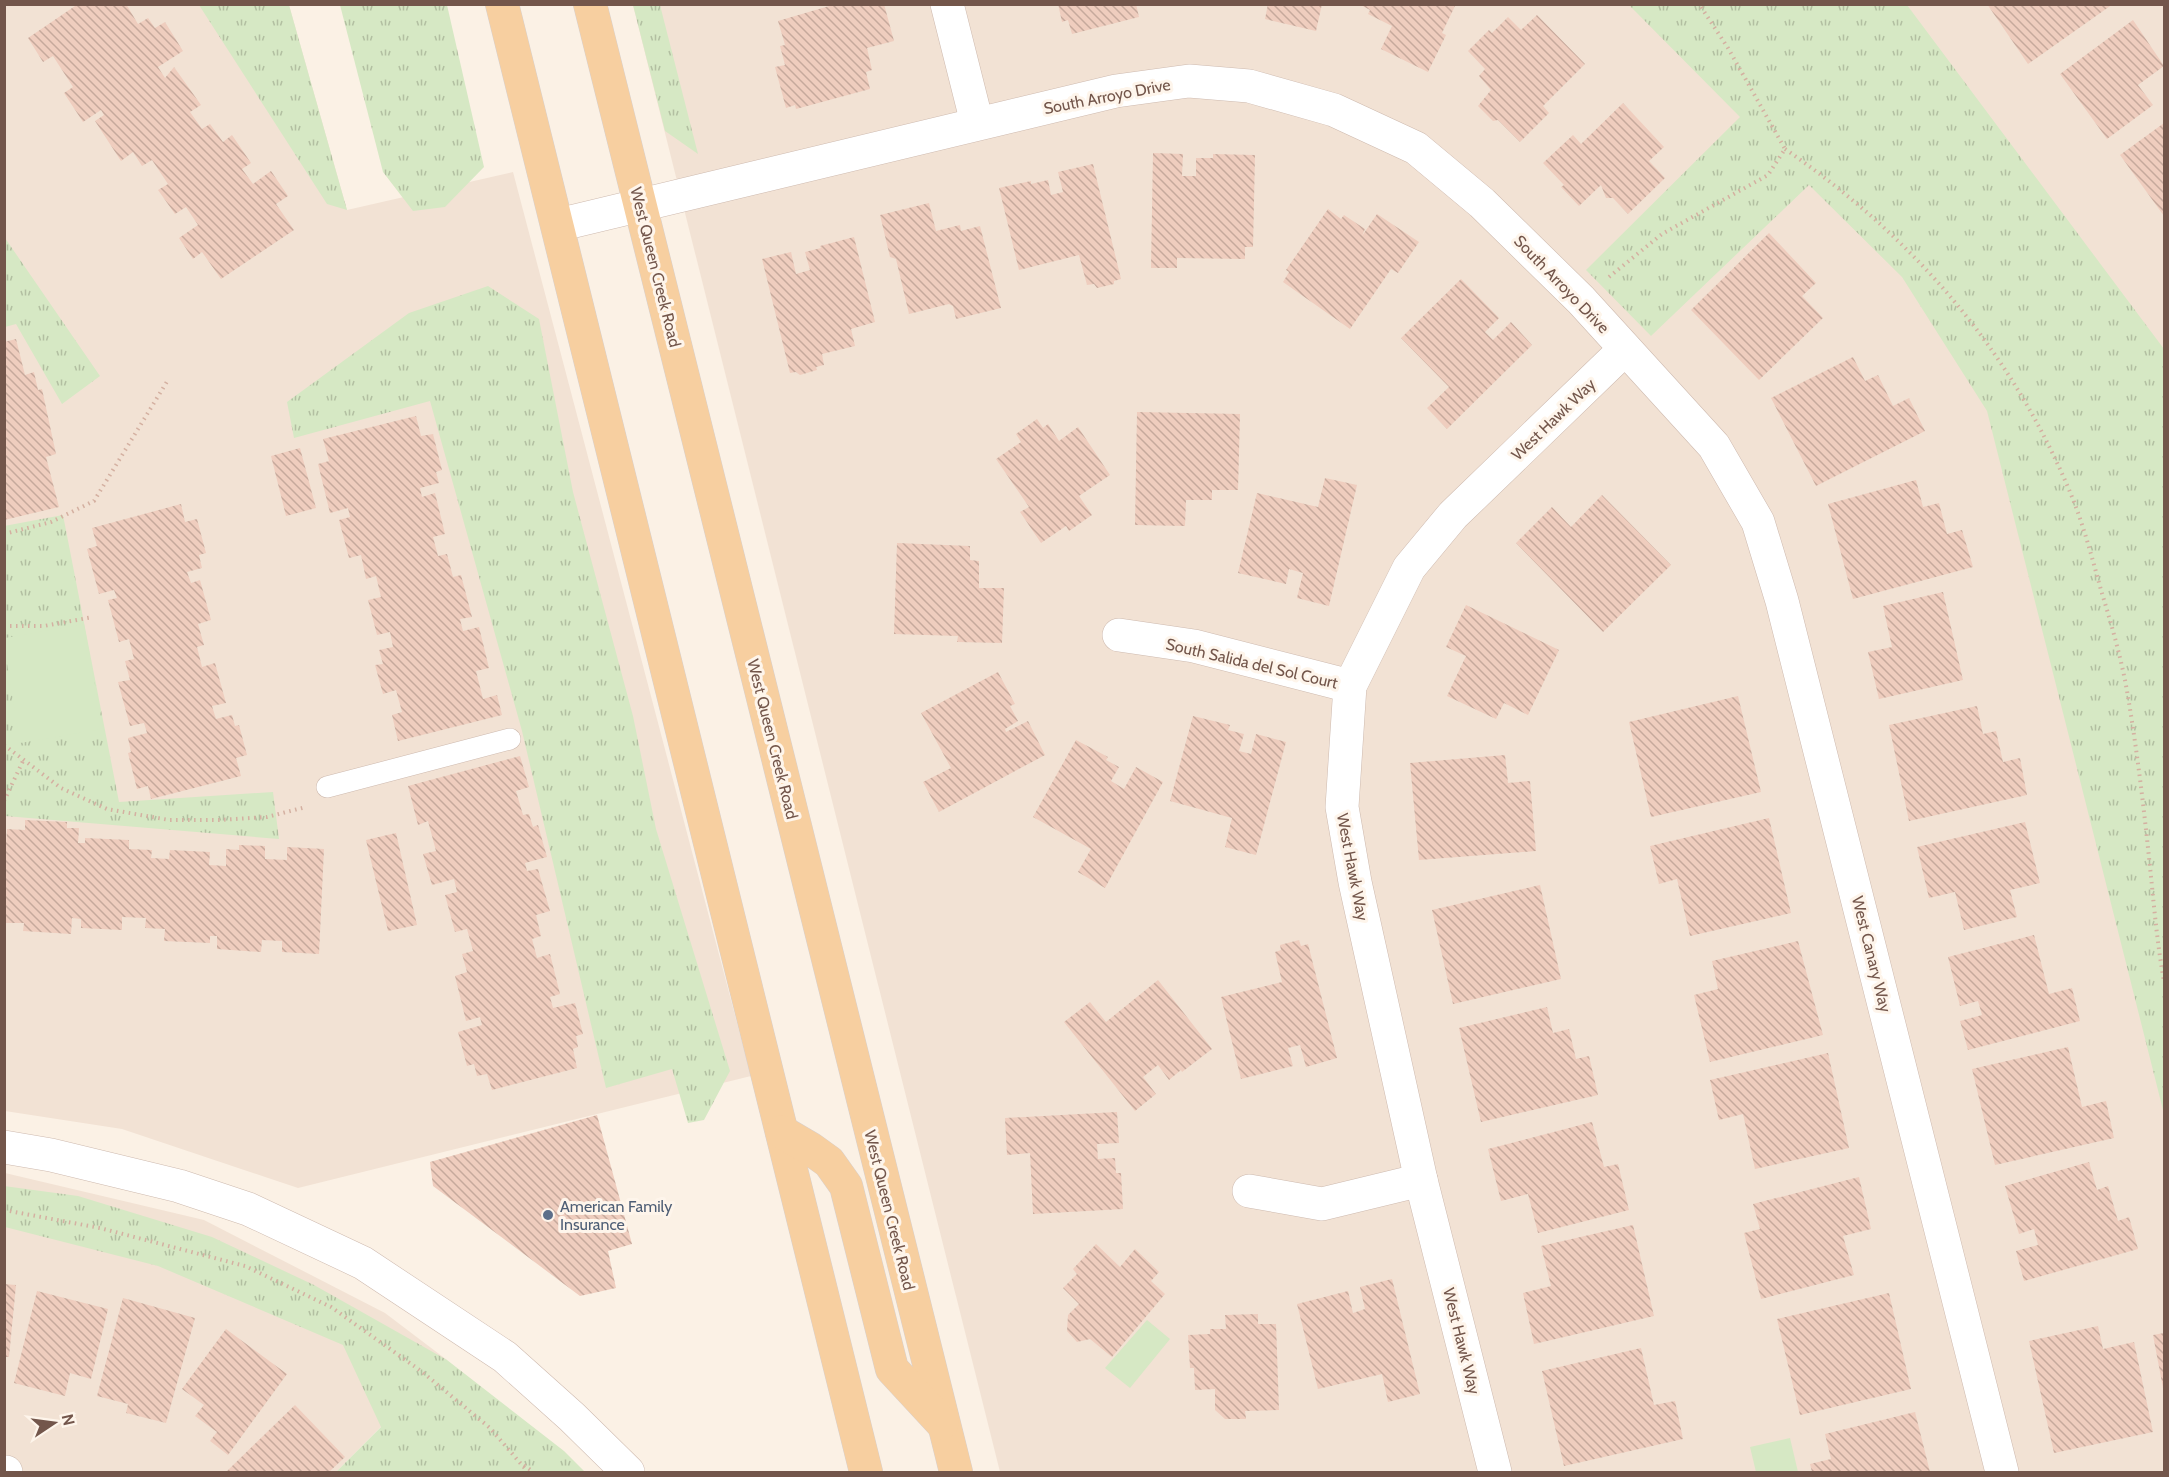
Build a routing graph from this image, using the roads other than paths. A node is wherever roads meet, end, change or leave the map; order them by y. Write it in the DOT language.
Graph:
graph roads {
  1 [pos="502,4"];
  2 [pos="590,4"];
  3 [pos="947,4"];
  4 [pos="977,123"];
  5 [pos="640,205"];
  6 [pos="558,225"];
  7 [pos="1625,350"];
  8 [pos="1714,446"];
  9 [pos="1119,635"];
  10 [pos="1350,686"];
  11 [pos="510,739"];
  12 [pos="327,787"];
  13 [pos="782,1132"];
  14 [pos="4,1147"];
  15 [pos="1421,1180"];
  16 [pos="1250,1191"];
  17 [pos="944,1424"];
  18 [pos="628,1473"];
  19 [pos="866,1473"];
  20 [pos="956,1473"];
  21 [pos="1495,1473"];
  22 [pos="2002,1473"];
  1 -- 6 [label="main road"];
  2 -- 5 [label="main road, West Queen Creek Road"];
  3 -- 4 [label="street"];
  4 -- 5 [label="street, South Arroyo Drive"];
  4 -- 7 [label="street, South Arroyo Drive"];
  5 -- 6 [label="street, South Arroyo Drive"];
  5 -- 17 [label="main road, West Queen Creek Road"];
  6 -- 13 [label="main road"];
  7 -- 8 [label="street, South Arroyo Drive"];
  7 -- 10 [label="street, West Hawk Way"];
  8 -- 22 [label="street, West Canary Way"];
  9 -- 10 [label="street, South Salida del Sol Court"];
  10 -- 15 [label="street, West Hawk Way"];
  11 -- 12 [label="lane"];
  13 -- 17 [label="main road"];
  13 -- 19 [label="main road"];
  14 -- 18 [label="street"];
  15 -- 16 [label="street"];
  15 -- 21 [label="street, West Hawk Way"];
  17 -- 20 [label="main road, West Queen Creek Road"];
}
